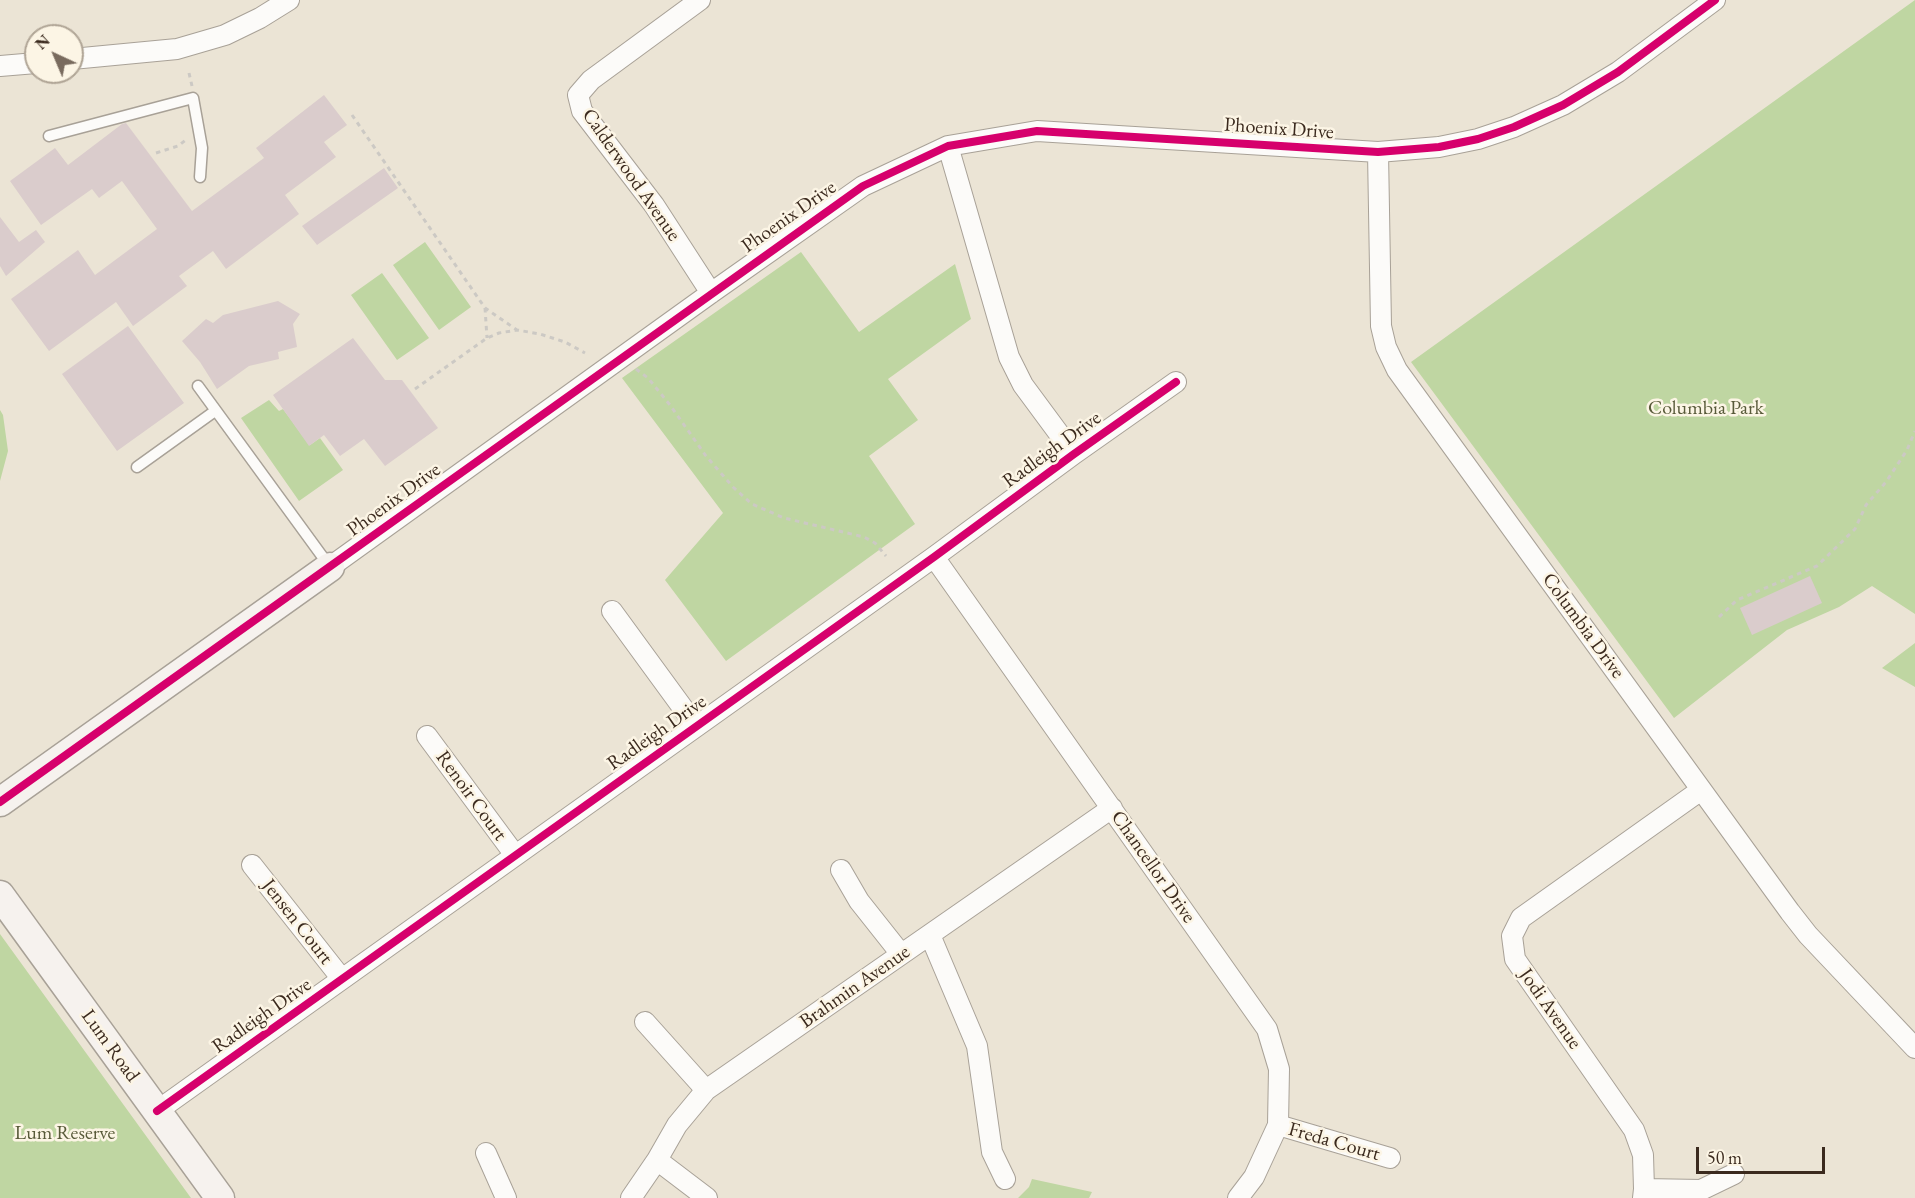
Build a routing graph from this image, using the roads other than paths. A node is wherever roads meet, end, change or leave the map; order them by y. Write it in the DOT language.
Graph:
graph roads {
  1 [pos="289,0"];
  2 [pos="700,0"];
  3 [pos="1710,1"];
  4 [pos="84,58"];
  5 [pos="24,64"];
  6 [pos="0,66"];
  7 [pos="49,136"];
  8 [pos="948,146"];
  9 [pos="1378,152"];
  10 [pos="200,177"];
  11 [pos="711,293"];
  12 [pos="1176,382"];
  13 [pos="198,386"];
  14 [pos="215,411"];
  15 [pos="1074,454"];
  16 [pos="138,467"];
  17 [pos="934,556"];
  18 [pos="330,567"];
  19 [pos="612,611"];
  20 [pos="696,726"];
  21 [pos="427,736"];
  22 [pos="1701,790"];
  23 [pos="0,802"];
  24 [pos="1112,808"];
  25 [pos="514,855"];
  26 [pos="252,865"];
  27 [pos="842,870"];
  28 [pos="0,895"];
  29 [pos="930,935"];
  30 [pos="901,954"];
  31 [pos="342,979"];
  32 [pos="645,1022"];
  33 [pos="1915,1048"];
  34 [pos="706,1090"];
  35 [pos="157,1111"];
  36 [pos="1278,1125"];
  37 [pos="486,1153"];
  38 [pos="1390,1158"];
  39 [pos="657,1160"];
  40 [pos="1734,1174"];
  41 [pos="1005,1179"];
  42 [pos="1643,1194"];
  43 [pos="220,1198"];
  44 [pos="506,1198"];
  45 [pos="632,1198"];
  46 [pos="707,1198"];
  47 [pos="1238,1198"];
  1 -- 4 [label="street"];
  2 -- 11 [label="street, Calderwood Avenue"];
  3 -- 9 [label="street, Phoenix Drive"];
  5 -- 6 [label="street"];
  7 -- 10 [label="lane"];
  8 -- 9 [label="street, Phoenix Drive"];
  8 -- 11 [label="street, Phoenix Drive"];
  8 -- 15 [label="street, Radleigh Drive"];
  9 -- 22 [label="street, Columbia Drive"];
  11 -- 18 [label="street, Phoenix Drive"];
  12 -- 15 [label="street, Radleigh Drive"];
  13 -- 14 [label="lane"];
  14 -- 16 [label="lane"];
  14 -- 18 [label="lane"];
  15 -- 17 [label="street, Radleigh Drive"];
  17 -- 20 [label="street, Radleigh Drive"];
  17 -- 24 [label="street, Chancellor Drive"];
  18 -- 23 [label="street, Phoenix Drive"];
  19 -- 20 [label="street"];
  20 -- 25 [label="street, Radleigh Drive"];
  21 -- 25 [label="street, Renoir Court"];
  22 -- 33 [label="street, Columbia Drive"];
  22 -- 42 [label="street, Jodi Avenue"];
  24 -- 29 [label="street, Brahmin Avenue"];
  24 -- 36 [label="street, Chancellor Drive"];
  25 -- 31 [label="street, Radleigh Drive"];
  26 -- 31 [label="street, Jensen Court"];
  27 -- 30 [label="street"];
  28 -- 35 [label="street, Lum Road"];
  29 -- 30 [label="street, Brahmin Avenue"];
  29 -- 41 [label="street"];
  30 -- 34 [label="street, Brahmin Avenue"];
  31 -- 35 [label="street, Radleigh Drive"];
  32 -- 34 [label="street"];
  34 -- 39 [label="street, Brahmin Avenue"];
  35 -- 43 [label="street, Lum Road"];
  36 -- 38 [label="street, Freda Court"];
  36 -- 47 [label="street, Chancellor Drive"];
  37 -- 44 [label="street"];
  39 -- 45 [label="street, Brahmin Avenue"];
  39 -- 46 [label="street"];
  40 -- 42 [label="street"];
}
